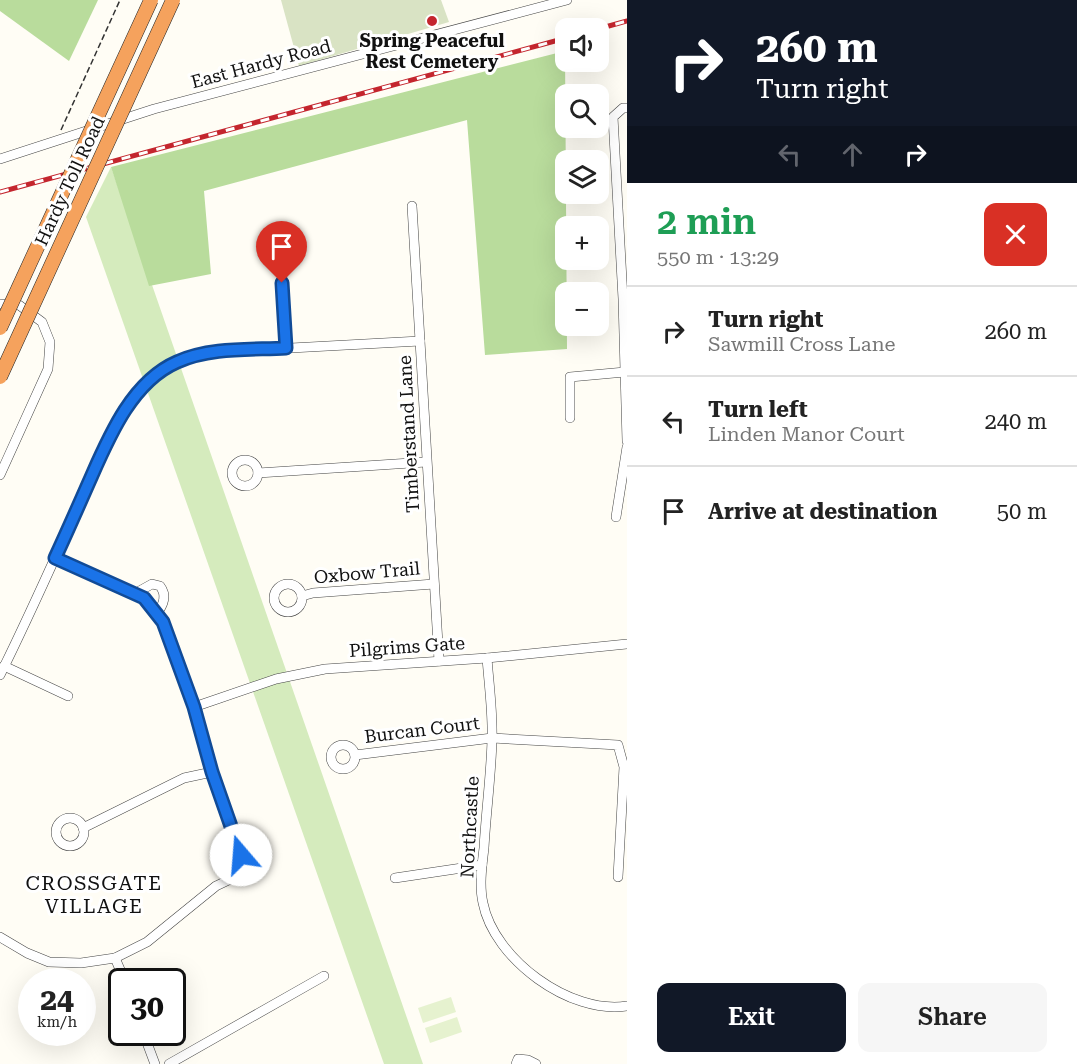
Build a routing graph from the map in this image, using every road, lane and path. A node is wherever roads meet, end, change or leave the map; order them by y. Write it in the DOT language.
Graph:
graph roads {
  1 [pos="120,0"];
  2 [pos="151,0"];
  3 [pos="173,0"];
  4 [pos="567,0"];
  5 [pos="625,108"];
  6 [pos="55,141"];
  7 [pos="0,159"];
  8 [pos="412,206"];
  9 [pos="280,239"];
  10 [pos="0,304"];
  11 [pos="0,328"];
  12 [pos="420,341"];
  13 [pos="286,348"];
  14 [pos="625,372"];
  15 [pos="0,377"];
  16 [pos="570,418"];
  17 [pos="627,441"];
  18 [pos="627,447"];
  19 [pos="426,462"];
  20 [pos="258,473"];
  21 [pos="0,475"];
  22 [pos="616,518"];
  23 [pos="55,558"];
  24 [pos="435,584"];
  25 [pos="135,594"];
  26 [pos="302,596"];
  27 [pos="156,614"];
  28 [pos="627,644"];
  29 [pos="487,658"];
  30 [pos="439,661"];
  31 [pos="2,670"];
  32 [pos="68,696"];
  33 [pos="194,707"];
  34 [pos="492,738"];
  35 [pos="355,755"];
  36 [pos="212,772"];
  37 [pos="83,828"];
  38 [pos="482,865"];
  39 [pos="618,877"];
  40 [pos="395,878"];
  41 [pos="0,937"];
  42 [pos="115,958"];
  43 [pos="119,968"];
  44 [pos="324,976"];
  45 [pos="627,1006"];
  46 [pos="148,1046"];
  47 [pos="155,1064"];
  48 [pos="169,1064"];
  49 [pos="516,1064"];
  50 [pos="536,1064"];
  1 -- 6 [label="path"];
  2 -- 11 [label="highway, Hardy Toll Road, bridge"];
  3 -- 15 [label="highway, Hardy Toll Road, bridge"];
  4 -- 6 [label="street, East Hardy Road"];
  5 -- 14 [label="street"];
  6 -- 7 [label="street, East Hardy Road"];
  8 -- 12 [label="street, Timberstand Lane"];
  9 -- 13 [label="street"];
  10 -- 21 [label="street"];
  12 -- 13 [label="street"];
  12 -- 19 [label="street, Timberstand Lane"];
  13 -- 23 [label="street"];
  14 -- 16 [label="street"];
  14 -- 17 [label="street"];
  18 -- 22 [label="street"];
  19 -- 20 [label="street"];
  19 -- 24 [label="street, Timberstand Lane"];
  23 -- 25 [label="street"];
  23 -- 31 [label="street"];
  24 -- 26 [label="street, Oxbow Trail"];
  24 -- 30 [label="street, Timberstand Lane"];
  25 -- 27 [label="street"];
  25 -- 27 [label="street"];
  27 -- 33 [label="street"];
  28 -- 29 [label="street, Pilgrims Gate"];
  29 -- 30 [label="street, Pilgrims Gate"];
  29 -- 34 [label="street, Northcastle"];
  30 -- 33 [label="street, Pilgrims Gate"];
  31 -- 32 [label="street"];
  33 -- 36 [label="street"];
  34 -- 35 [label="street, Burcan Court"];
  34 -- 38 [label="street, Northcastle"];
  34 -- 39 [label="street, Burcan Court"];
  36 -- 37 [label="street"];
  36 -- 42 [label="street"];
  38 -- 40 [label="street"];
  38 -- 45 [label="street, Northcastle"];
  41 -- 42 [label="street"];
  42 -- 43 [label="street"];
  44 -- 48 [label="street"];
  46 -- 47 [label="street"];
  49 -- 50 [label="street"];
}
